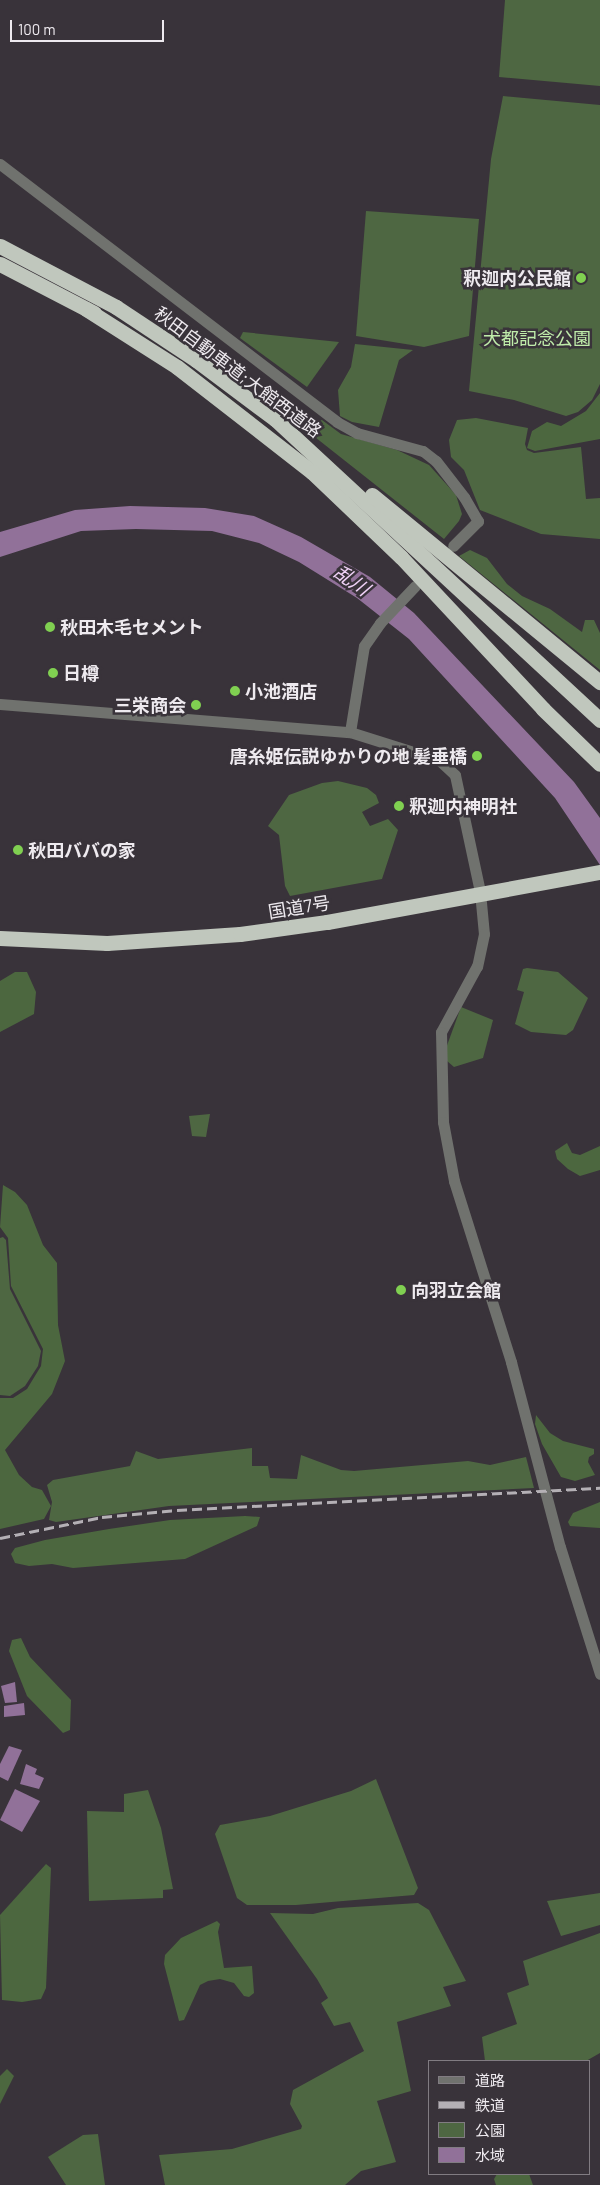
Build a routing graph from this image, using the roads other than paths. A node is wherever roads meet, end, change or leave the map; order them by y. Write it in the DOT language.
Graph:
graph roads {
  1 [pos="0,164"];
  2 [pos="0,246"];
  3 [pos="0,264"];
  4 [pos="86,308"];
  5 [pos="309,448"];
  6 [pos="408,541"];
  7 [pos="453,546"];
  8 [pos="415,586"];
  9 [pos="600,682"];
  10 [pos="0,704"];
  11 [pos="600,720"];
  12 [pos="350,732"];
  13 [pos="600,764"];
  14 [pos="600,872"];
  15 [pos="480,892"];
  16 [pos="0,938"];
  17 [pos="600,1674"];
  1 -- 7 [label="street"];
  2 -- 5 [label="highway, 秋田自動車道;大館西道路"];
  3 -- 4 [label="highway, 秋田自動車道;大館西道路"];
  4 -- 6 [label="highway, 秋田自動車道;大館西道路"];
  4 -- 13 [label="highway"];
  5 -- 6 [label="highway, 秋田自動車道;大館西道路"];
  5 -- 9 [label="highway"];
  6 -- 11 [label="highway, 秋田自動車道;大館西道路"];
  8 -- 12 [label="street"];
  10 -- 12 [label="street"];
  12 -- 15 [label="street"];
  14 -- 15 [label="highway, 国道7号"];
  15 -- 16 [label="highway, 国道7号"];
  15 -- 17 [label="street"];
}
